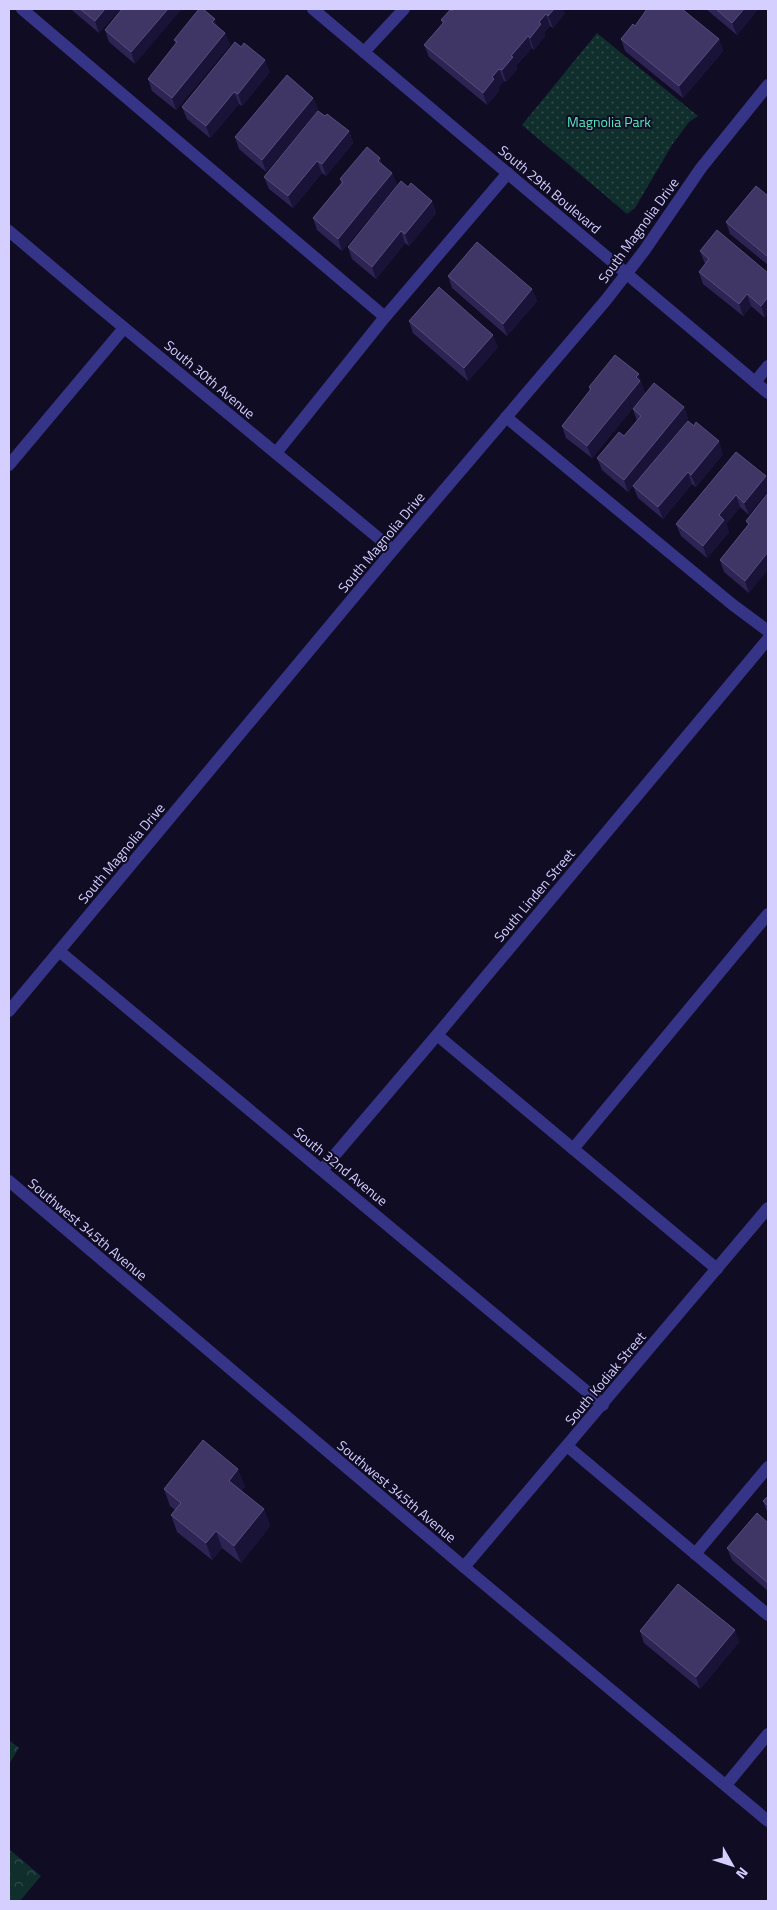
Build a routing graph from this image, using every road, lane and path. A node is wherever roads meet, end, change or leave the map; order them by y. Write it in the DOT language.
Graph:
graph roads {
  1 [pos="22,9"];
  2 [pos="313,9"];
  3 [pos="404,9"];
  4 [pos="364,52"];
  5 [pos="768,86"];
  6 [pos="508,173"];
  7 [pos="9,230"];
  8 [pos="627,274"];
  9 [pos="385,317"];
  10 [pos="124,328"];
  11 [pos="768,366"];
  12 [pos="755,382"];
  13 [pos="768,393"];
  14 [pos="506,417"];
  15 [pos="276,453"];
  16 [pos="9,465"];
  17 [pos="393,550"];
  18 [pos="768,631"];
  19 [pos="768,639"];
  20 [pos="768,914"];
  21 [pos="59,951"];
  22 [pos="9,1011"];
  23 [pos="437,1035"];
  24 [pos="573,1149"];
  25 [pos="322,1170"];
  26 [pos="9,1181"];
  27 [pos="768,1208"];
  28 [pos="717,1269"];
  29 [pos="603,1405"];
  30 [pos="567,1446"];
  31 [pos="768,1467"];
  32 [pos="695,1554"];
  33 [pos="464,1567"];
  34 [pos="768,1615"];
  35 [pos="768,1734"];
  36 [pos="726,1785"];
  37 [pos="768,1821"];
  1 -- 9 [label="street"];
  2 -- 4 [label="street, South 29th Boulevard"];
  3 -- 4 [label="street"];
  4 -- 6 [label="street, South 29th Boulevard"];
  5 -- 8 [label="street, South Magnolia Drive"];
  6 -- 8 [label="street, South 29th Boulevard"];
  6 -- 9 [label="street"];
  7 -- 10 [label="street, South 30th Avenue"];
  8 -- 12 [label="street, South 29th Boulevard"];
  8 -- 14 [label="street, South Magnolia Drive"];
  9 -- 15 [label="street"];
  10 -- 15 [label="street, South 30th Avenue"];
  10 -- 16 [label="street"];
  11 -- 12 [label="street"];
  12 -- 13 [label="street, South 29th Boulevard"];
  14 -- 17 [label="street, South Magnolia Drive"];
  14 -- 18 [label="street"];
  15 -- 17 [label="street, South 30th Avenue"];
  17 -- 21 [label="street, South Magnolia Drive"];
  19 -- 23 [label="street, South Linden Street"];
  20 -- 24 [label="street"];
  21 -- 22 [label="street, South Magnolia Drive"];
  21 -- 25 [label="street, South 32nd Avenue"];
  23 -- 24 [label="street"];
  23 -- 25 [label="street, South Linden Street"];
  24 -- 28 [label="street"];
  25 -- 29 [label="street, South 32nd Avenue"];
  26 -- 33 [label="street, Southwest 345th Avenue"];
  27 -- 28 [label="street, South Kodiak Street"];
  28 -- 29 [label="street, South Kodiak Street"];
  29 -- 30 [label="street, South Kodiak Street"];
  30 -- 32 [label="street"];
  30 -- 33 [label="street, South Kodiak Street"];
  31 -- 32 [label="street"];
  32 -- 34 [label="street"];
  33 -- 36 [label="street, Southwest 345th Avenue"];
  35 -- 36 [label="street"];
  36 -- 37 [label="street, Southwest 345th Avenue"];
}
